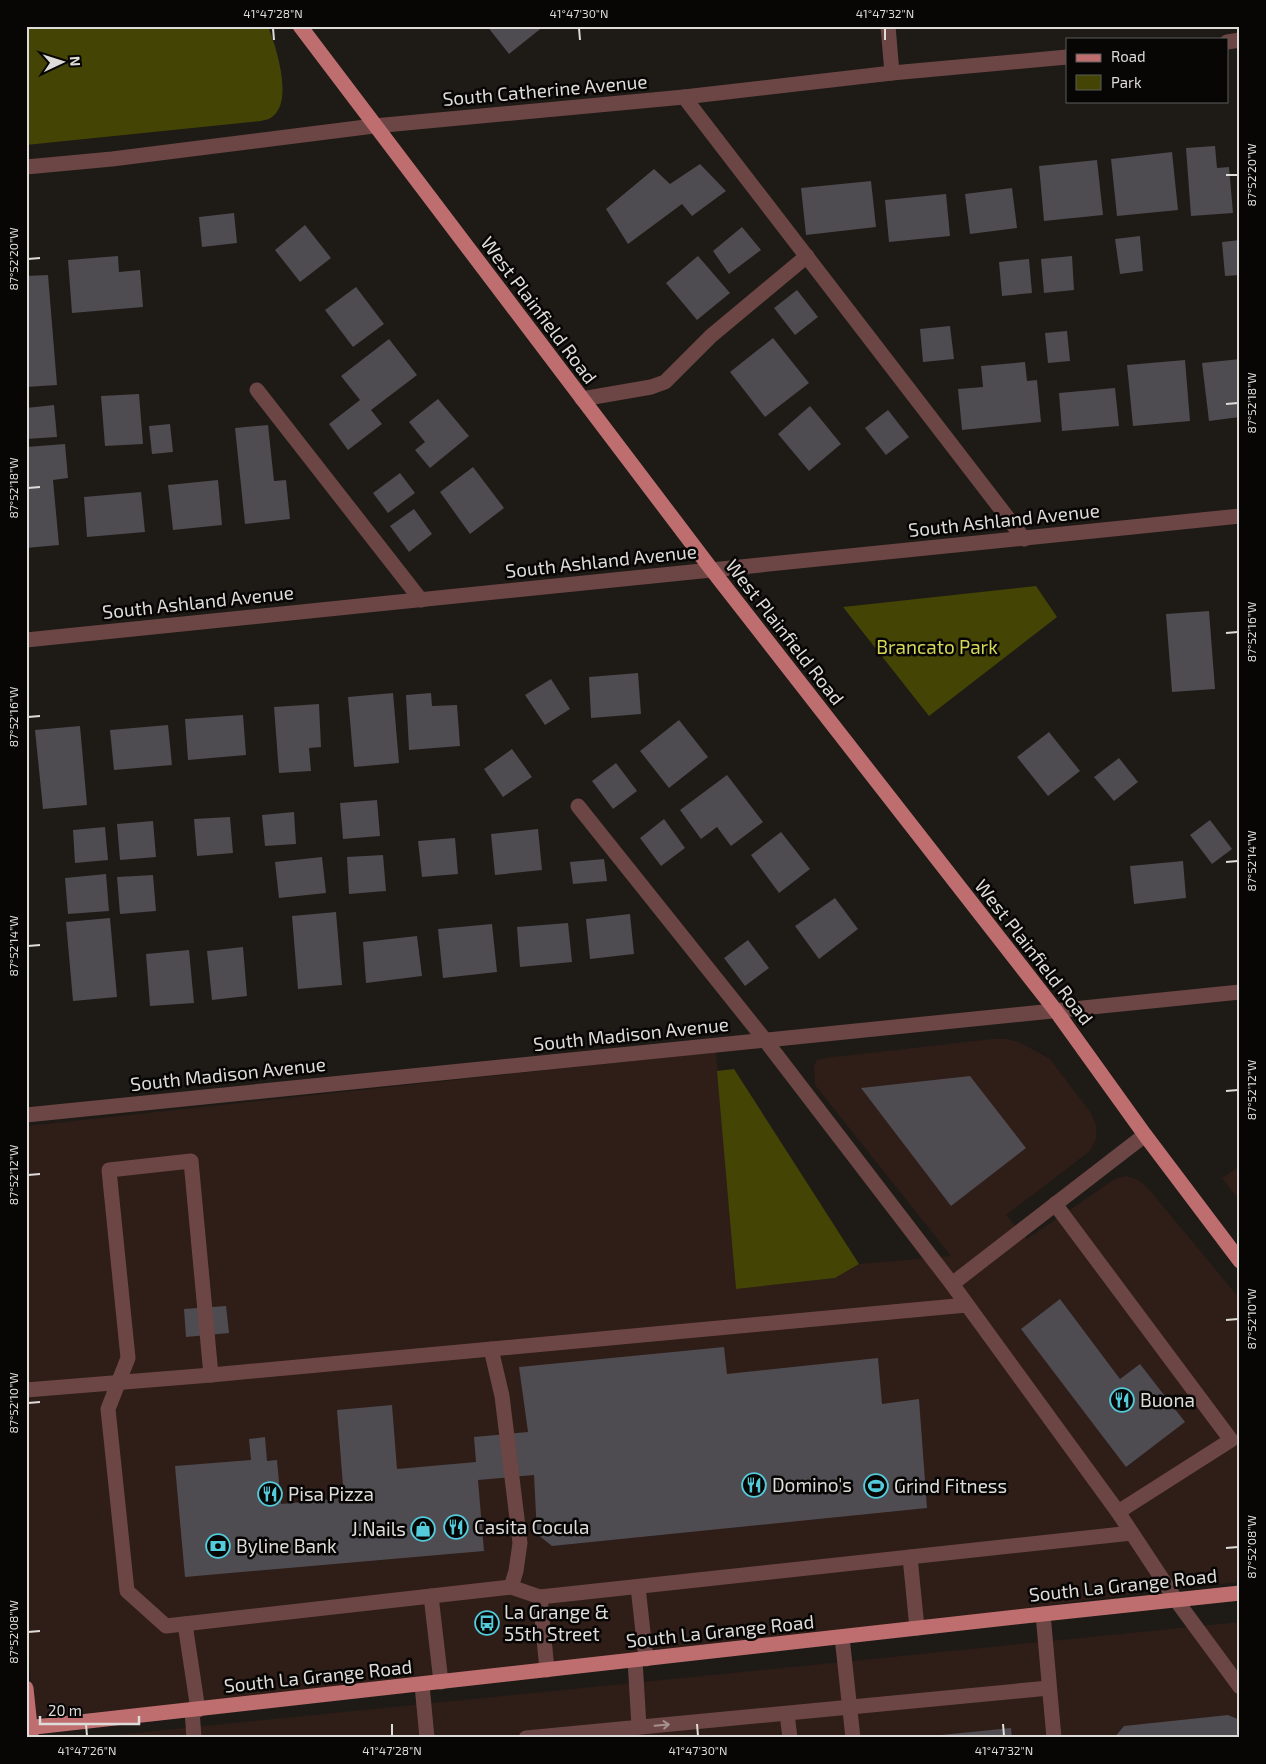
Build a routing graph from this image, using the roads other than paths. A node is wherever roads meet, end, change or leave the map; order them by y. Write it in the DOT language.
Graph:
graph roads {
  1 [pos="300,26"];
  2 [pos="888,26"];
  3 [pos="1066,56"];
  4 [pos="892,73"];
  5 [pos="684,97"];
  6 [pos="374,126"];
  7 [pos="26,167"];
  8 [pos="807,256"];
  9 [pos="257,390"];
  10 [pos="582,399"];
  11 [pos="1240,516"];
  12 [pos="1024,538"];
  13 [pos="712,570"];
  14 [pos="421,600"];
  15 [pos="26,640"];
  16 [pos="578,806"];
  17 [pos="1240,992"];
  18 [pos="1056,1011"];
  19 [pos="765,1040"];
  20 [pos="26,1115"];
  21 [pos="1144,1135"];
  22 [pos="1055,1204"];
  23 [pos="1240,1261"];
  24 [pos="952,1284"];
  25 [pos="967,1305"];
  26 [pos="491,1349"];
  27 [pos="211,1375"];
  28 [pos="119,1382"];
  29 [pos="26,1390"];
  30 [pos="1118,1512"];
  31 [pos="1132,1533"];
  32 [pos="910,1557"];
  33 [pos="638,1586"];
  34 [pos="511,1587"];
  35 [pos="1240,1593"];
  36 [pos="431,1596"];
  37 [pos="540,1597"];
  38 [pos="1176,1600"];
  39 [pos="1043,1614"];
  40 [pos="185,1624"];
  41 [pos="917,1628"];
  42 [pos="842,1637"];
  43 [pos="641,1660"];
  44 [pos="547,1670"];
  45 [pos="442,1682"];
  46 [pos="422,1685"];
  47 [pos="1240,1687"];
  48 [pos="26,1688"];
  49 [pos="1049,1688"];
  50 [pos="849,1707"];
  51 [pos="195,1710"];
  52 [pos="787,1714"];
  53 [pos="639,1727"];
  54 [pos="29,1731"];
  55 [pos="194,1738"];
  56 [pos="427,1738"];
  57 [pos="526,1738"];
  58 [pos="790,1738"];
  59 [pos="853,1738"];
  60 [pos="1054,1738"];
  1 -- 6 [label="main road, West Plainfield Road"];
  2 -- 4 [label="street"];
  3 -- 4 [label="street, South Catherine Avenue"];
  4 -- 5 [label="street, South Catherine Avenue"];
  5 -- 6 [label="street, South Catherine Avenue"];
  5 -- 8 [label="street"];
  6 -- 7 [label="street, South Catherine Avenue"];
  6 -- 10 [label="main road, West Plainfield Road"];
  8 -- 10 [label="street"];
  8 -- 12 [label="street"];
  9 -- 14 [label="street"];
  10 -- 13 [label="main road, West Plainfield Road"];
  11 -- 12 [label="street, South Ashland Avenue"];
  12 -- 13 [label="street, South Ashland Avenue"];
  13 -- 14 [label="street, South Ashland Avenue"];
  13 -- 18 [label="main road, West Plainfield Road"];
  14 -- 15 [label="street, South Ashland Avenue"];
  16 -- 19 [label="street"];
  17 -- 18 [label="street, South Madison Avenue"];
  18 -- 19 [label="street, South Madison Avenue"];
  18 -- 21 [label="main road, West Plainfield Road"];
  19 -- 20 [label="street, South Madison Avenue"];
  19 -- 24 [label="street"];
  21 -- 22 [label="street"];
  21 -- 23 [label="main road, West Plainfield Road"];
  22 -- 24 [label="street"];
  22 -- 30 [label="street"];
  24 -- 25 [label="street"];
  25 -- 26 [label="street"];
  25 -- 30 [label="street"];
  26 -- 27 [label="street"];
  26 -- 34 [label="street"];
  27 -- 28 [label="street"];
  27 -- 28 [label="street"];
  28 -- 29 [label="street"];
  28 -- 40 [label="street"];
  30 -- 31 [label="street"];
  31 -- 32 [label="street"];
  31 -- 38 [label="street"];
  32 -- 33 [label="street"];
  32 -- 41 [label="street"];
  33 -- 37 [label="street"];
  33 -- 43 [label="street"];
  34 -- 36 [label="street"];
  34 -- 37 [label="street"];
  35 -- 38 [label="main road, South La Grange Road"];
  36 -- 40 [label="street"];
  36 -- 45 [label="street"];
  37 -- 44 [label="street"];
  38 -- 39 [label="main road, South La Grange Road"];
  38 -- 47 [label="street"];
  39 -- 41 [label="main road, South La Grange Road"];
  39 -- 49 [label="street"];
  40 -- 51 [label="street"];
  41 -- 42 [label="main road, South La Grange Road"];
  42 -- 43 [label="main road, South La Grange Road"];
  42 -- 50 [label="street"];
  43 -- 44 [label="main road, South La Grange Road"];
  43 -- 53 [label="street"];
  44 -- 45 [label="main road, South La Grange Road"];
  45 -- 46 [label="main road, South La Grange Road"];
  46 -- 51 [label="main road, South La Grange Road"];
  46 -- 56 [label="street"];
  48 -- 54 [label="main road"];
  49 -- 50 [label="street"];
  49 -- 60 [label="street"];
  50 -- 52 [label="street"];
  50 -- 59 [label="street"];
  51 -- 54 [label="main road, South La Grange Road"];
  51 -- 55 [label="street"];
  53 -- 52 [label="street, one-way"];
  52 -- 58 [label="street"];
  53 -- 57 [label="street"];
}
